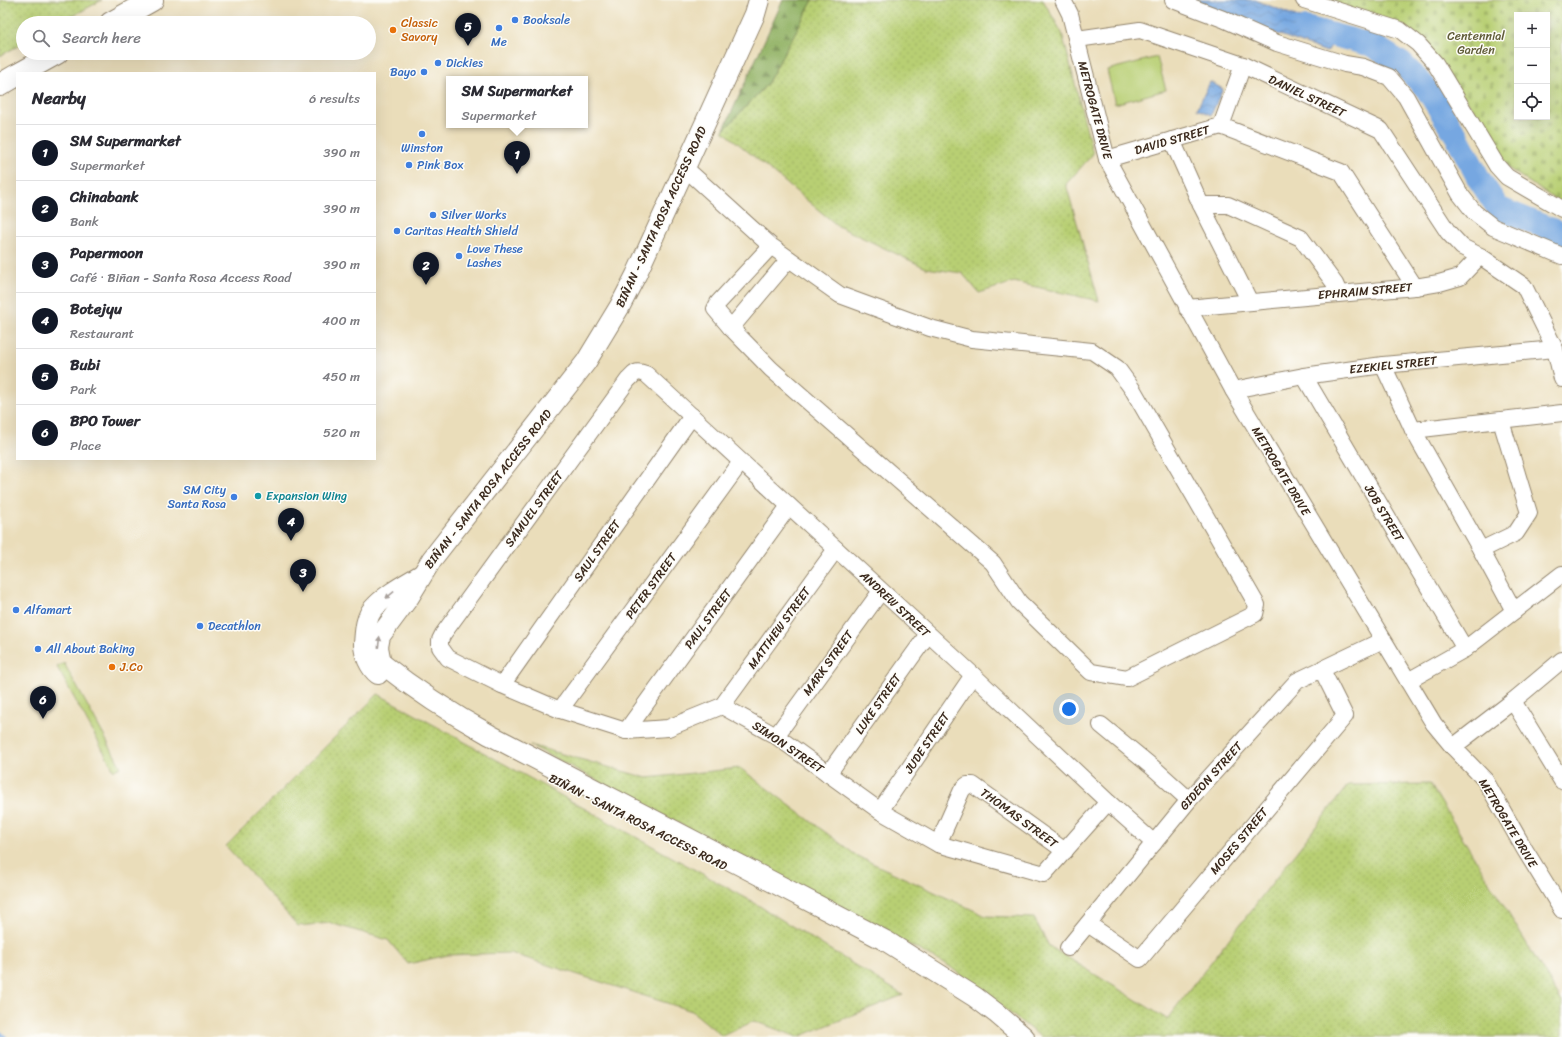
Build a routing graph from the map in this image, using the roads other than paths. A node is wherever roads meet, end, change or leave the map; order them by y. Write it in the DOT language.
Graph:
graph roads {
  1 [pos="152,0"];
  2 [pos="760,0"];
  3 [pos="1063,0"];
  4 [pos="1173,0"];
  5 [pos="1304,0"];
  6 [pos="123,16"];
  7 [pos="1076,39"];
  8 [pos="44,60"];
  9 [pos="1243,66"];
  10 [pos="23,72"];
  11 [pos="16,76"];
  12 [pos="0,85"];
  13 [pos="1221,126"];
  14 [pos="1172,140"];
  15 [pos="1107,159"];
  16 [pos="685,168"];
  17 [pos="1201,205"];
  18 [pos="1562,209"];
  19 [pos="771,246"];
  20 [pos="1480,256"];
  21 [pos="1562,256"];
  22 [pos="789,259"];
  23 [pos="1414,287"];
  24 [pos="1339,293"];
  25 [pos="1250,302"];
  26 [pos="1188,308"];
  27 [pos="731,328"];
  28 [pos="1555,349"];
  29 [pos="1383,366"];
  30 [pos="634,373"];
  31 [pos="1304,376"];
  32 [pos="1562,379"];
  33 [pos="1233,390"];
  34 [pos="1562,413"];
  35 [pos="692,416"];
  36 [pos="1501,421"];
  37 [pos="1413,430"];
  38 [pos="741,462"];
  39 [pos="789,506"];
  40 [pos="836,549"];
  41 [pos="1481,550"];
  42 [pos="1562,574"];
  43 [pos="881,591"];
  44 [pos="1514,611"];
  45 [pos="928,634"];
  46 [pos="1383,640"];
  47 [pos="1465,649"];
  48 [pos="1562,660"];
  49 [pos="1322,670"];
  50 [pos="973,676"];
  51 [pos="1408,681"];
  52 [pos="502,685"];
  53 [pos="1513,701"];
  54 [pos="722,706"];
  55 [pos="560,710"];
  56 [pos="1101,725"];
  57 [pos="626,731"];
  58 [pos="776,736"];
  59 [pos="1453,747"];
  60 [pos="828,774"];
  61 [pos="1562,781"];
  62 [pos="1189,800"];
  63 [pos="1108,802"];
  64 [pos="880,811"];
  65 [pos="1154,843"];
  66 [pos="938,844"];
  67 [pos="1065,851"];
  68 [pos="1562,910"];
  69 [pos="1088,924"];
  70 [pos="1068,948"];
  71 [pos="967,998"];
  72 [pos="1011,1037"];
  73 [pos="1024,1037"];
  1 -- 6 [label="highway"];
  2 -- 16 [label="main road, BIÑAN - SANTA ROSA ACCESS ROAD"];
  3 -- 7 [label="street, METROGATE DRIVE"];
  4 -- 21 [label="street"];
  5 -- 18 [label="street"];
  7 -- 9 [label="street, DANIEL STREET"];
  7 -- 15 [label="street, METROGATE DRIVE"];
  8 -- 10 [label="highway"];
  9 -- 13 [label="street, DAVID STREET"];
  9 -- 20 [label="street, DANIEL STREET"];
  11 -- 12 [label="highway"];
  13 -- 14 [label="street, DAVID STREET"];
  13 -- 23 [label="street"];
  14 -- 15 [label="street, DAVID STREET"];
  14 -- 17 [label="street"];
  15 -- 26 [label="street, METROGATE DRIVE"];
  16 -- 19 [label="street"];
  16 -- 71 [label="main road, BIÑAN - SANTA ROSA ACCESS ROAD"];
  17 -- 24 [label="street"];
  17 -- 25 [label="street"];
  19 -- 22 [label="street"];
  19 -- 27 [label="street"];
  20 -- 23 [label="street, EPHRAIM STREET"];
  20 -- 28 [label="street"];
  22 -- 27 [label="street"];
  22 -- 27 [label="street"];
  23 -- 24 [label="street, EPHRAIM STREET"];
  24 -- 25 [label="street, EPHRAIM STREET"];
  25 -- 26 [label="street, EPHRAIM STREET"];
  26 -- 33 [label="street, METROGATE DRIVE"];
  28 -- 29 [label="street, EZEKIEL STREET"];
  28 -- 32 [label="street"];
  29 -- 31 [label="street, EZEKIEL STREET"];
  29 -- 37 [label="street"];
  30 -- 35 [label="street, ANDREW STREET"];
  30 -- 52 [label="street, SAMUEL STREET"];
  31 -- 33 [label="street, EZEKIEL STREET"];
  31 -- 47 [label="street, JOB STREET"];
  33 -- 46 [label="street, METROGATE DRIVE"];
  34 -- 36 [label="street"];
  35 -- 38 [label="street, ANDREW STREET"];
  35 -- 52 [label="street, SAUL STREET"];
  36 -- 37 [label="street"];
  36 -- 41 [label="street"];
  37 -- 41 [label="street"];
  38 -- 39 [label="street, ANDREW STREET"];
  38 -- 55 [label="street, PETER STREET"];
  39 -- 40 [label="street, ANDREW STREET"];
  39 -- 57 [label="street, PAUL STREET"];
  40 -- 43 [label="street, ANDREW STREET"];
  40 -- 54 [label="street, MATTHEW STREET"];
  41 -- 44 [label="street"];
  42 -- 44 [label="street"];
  43 -- 45 [label="street, ANDREW STREET"];
  43 -- 58 [label="street, MARK STREET"];
  44 -- 47 [label="street"];
  45 -- 50 [label="street, ANDREW STREET"];
  45 -- 60 [label="street, LUKE STREET"];
  46 -- 49 [label="street, GIDEON STREET"];
  46 -- 51 [label="street, METROGATE DRIVE"];
  47 -- 51 [label="street"];
  48 -- 53 [label="street"];
  49 -- 62 [label="street, GIDEON STREET"];
  49 -- 69 [label="street, MOSES STREET"];
  50 -- 63 [label="street, ANDREW STREET"];
  50 -- 64 [label="street, JUDE STREET"];
  51 -- 59 [label="street, METROGATE DRIVE"];
  52 -- 55 [label="street"];
  53 -- 59 [label="street"];
  53 -- 61 [label="street"];
  54 -- 57 [label="street"];
  54 -- 58 [label="street, SIMON STREET"];
  55 -- 57 [label="street"];
  56 -- 62 [label="street"];
  58 -- 60 [label="street, SIMON STREET"];
  59 -- 68 [label="street, METROGATE DRIVE"];
  60 -- 64 [label="street, SIMON STREET"];
  62 -- 65 [label="street, GIDEON STREET"];
  63 -- 65 [label="street, ANDREW STREET"];
  63 -- 67 [label="street"];
  64 -- 66 [label="street, SIMON STREET"];
  65 -- 69 [label="street, GIDEON STREET"];
  66 -- 67 [label="street, SIMON STREET"];
  66 -- 67 [label="street, THOMAS STREET"];
  69 -- 70 [label="street, GIDEON STREET"];
  71 -- 72 [label="main road, BIÑAN - SANTA ROSA ACCESS ROAD"];
  71 -- 73 [label="main road, BIÑAN - SANTA ROSA ACCESS ROAD"];
}
